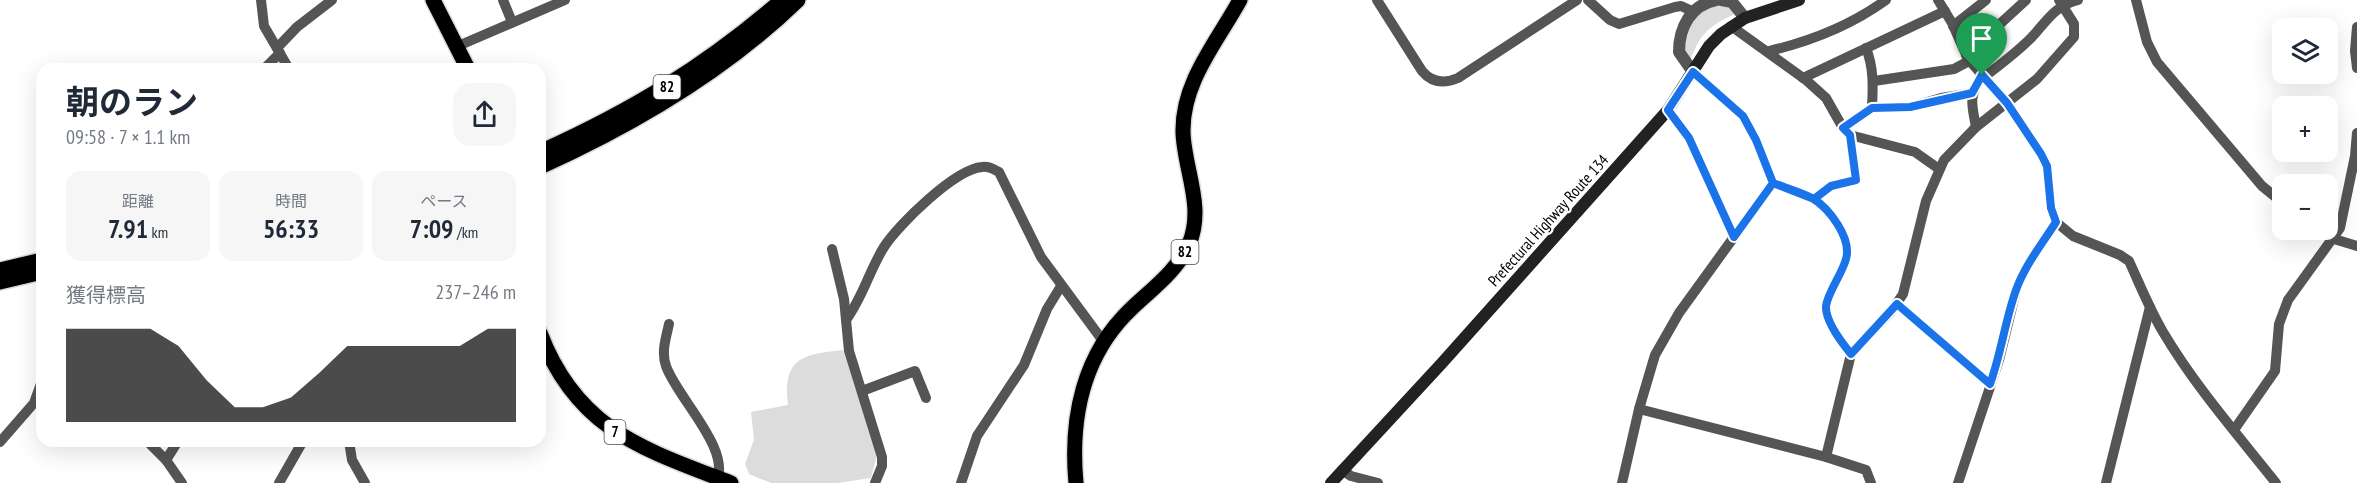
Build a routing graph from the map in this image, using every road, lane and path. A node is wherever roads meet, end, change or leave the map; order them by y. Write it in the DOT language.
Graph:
graph roads {
  1 [pos="261,0"];
  2 [pos="332,0"];
  3 [pos="432,0"];
  4 [pos="503,0"];
  5 [pos="565,0"];
  6 [pos="782,0"];
  7 [pos="798,0"];
  8 [pos="1240,0"];
  9 [pos="1377,0"];
  10 [pos="1577,0"];
  11 [pos="1588,0"];
  12 [pos="1719,0"];
  13 [pos="1799,0"];
  14 [pos="1886,0"];
  15 [pos="1938,0"];
  16 [pos="1986,0"];
  17 [pos="2026,0"];
  18 [pos="2078,0"];
  19 [pos="2136,0"];
  20 [pos="2061,2"];
  21 [pos="1692,11"];
  22 [pos="1945,11"];
  23 [pos="1745,18"];
  24 [pos="512,22"];
  25 [pos="1731,26"];
  26 [pos="1953,26"];
  27 [pos="2357,27"];
  28 [pos="458,46"];
  29 [pos="1866,48"];
  30 [pos="279,51"];
  31 [pos="1769,51"];
  32 [pos="1968,58"];
  33 [pos="269,63"];
  34 [pos="286,63"];
  35 [pos="465,63"];
  36 [pos="2357,68"];
  37 [pos="1693,72"];
  38 [pos="1983,76"];
  39 [pos="1803,78"];
  40 [pos="1874,81"];
  41 [pos="1972,93"];
  42 [pos="2007,103"];
  43 [pos="1872,108"];
  44 [pos="1668,110"];
  45 [pos="1976,127"];
  46 [pos="1846,132"];
  47 [pos="2357,133"];
  48 [pos="546,150"];
  49 [pos="546,164"];
  50 [pos="1939,169"];
  51 [pos="1773,183"];
  52 [pos="2272,194"];
  53 [pos="1814,199"];
  54 [pos="2056,222"];
  55 [pos="2338,232"];
  56 [pos="1734,237"];
  57 [pos="2333,240"];
  58 [pos="2337,240"];
  59 [pos="2357,246"];
  60 [pos="832,249"];
  61 [pos="36,261"];
  62 [pos="0,270"];
  63 [pos="36,273"];
  64 [pos="0,282"];
  65 [pos="1061,286"];
  66 [pos="1897,304"];
  67 [pos="2150,307"];
  68 [pos="846,320"];
  69 [pos="669,324"];
  70 [pos="1103,341"];
  71 [pos="546,345"];
  72 [pos="1851,354"];
  73 [pos="1990,384"];
  74 [pos="862,390"];
  75 [pos="926,398"];
  76 [pos="36,408"];
  77 [pos="1639,409"];
  78 [pos="2234,430"];
  79 [pos="0,442"];
  80 [pos="153,447"];
  81 [pos="174,447"];
  82 [pos="300,447"];
  83 [pos="350,447"];
  84 [pos="1826,457"];
  85 [pos="166,460"];
  86 [pos="1342,470"];
  87 [pos="722,481"];
  88 [pos="182,483"];
  89 [pos="279,483"];
  90 [pos="365,483"];
  91 [pos="875,483"];
  92 [pos="961,483"];
  93 [pos="1076,483"];
  94 [pos="1331,483"];
  95 [pos="1378,483"];
  96 [pos="1622,483"];
  97 [pos="1871,483"];
  98 [pos="1958,483"];
  99 [pos="2106,483"];
  100 [pos="2276,483"];
  1 -- 30 [label="street"];
  2 -- 30 [label="street"];
  3 -- 28 [label="main road"];
  4 -- 24 [label="street"];
  5 -- 24 [label="street"];
  6 -- 48 [label="main road, 82"];
  7 -- 49 [label="main road, 82"];
  8 -- 70 [label="main road, 82"];
  9 -- 10 [label="street"];
  11 -- 21 [label="street"];
  12 -- 21 [label="street"];
  12 -- 23 [label="street"];
  13 -- 23 [label="main road, Prefectural Highway Route 134"];
  14 -- 31 [label="street"];
  15 -- 22 [label="street"];
  16 -- 26 [label="street"];
  17 -- 32 [label="street"];
  18 -- 20 [label="street"];
  19 -- 52 [label="street"];
  20 -- 38 [label="street"];
  20 -- 42 [label="street"];
  21 -- 37 [label="street"];
  22 -- 26 [label="street"];
  22 -- 29 [label="street"];
  23 -- 25 [label="main road, Prefectural Highway Route 134"];
  24 -- 28 [label="street"];
  25 -- 31 [label="street"];
  25 -- 37 [label="main road, Prefectural Highway Route 134"];
  26 -- 32 [label="street"];
  27 -- 36 [label="street"];
  28 -- 35 [label="main road"];
  29 -- 39 [label="street"];
  29 -- 40 [label="street"];
  30 -- 33 [label="street"];
  30 -- 34 [label="street"];
  31 -- 39 [label="street"];
  32 -- 38 [label="street"];
  32 -- 40 [label="street"];
  37 -- 44 [label="main road, Prefectural Highway Route 134"];
  37 -- 51 [label="street"];
  38 -- 41 [label="street"];
  38 -- 42 [label="street"];
  39 -- 46 [label="street"];
  40 -- 43 [label="street"];
  41 -- 43 [label="street"];
  41 -- 45 [label="street"];
  42 -- 45 [label="street"];
  42 -- 54 [label="street"];
  43 -- 46 [label="street"];
  44 -- 56 [label="street"];
  44 -- 86 [label="main road, Prefectural Highway Route 134"];
  45 -- 50 [label="street"];
  46 -- 50 [label="street"];
  46 -- 53 [label="street"];
  47 -- 55 [label="street"];
  50 -- 66 [label="street"];
  51 -- 53 [label="street"];
  51 -- 56 [label="street"];
  53 -- 72 [label="street"];
  54 -- 67 [label="street"];
  54 -- 73 [label="street"];
  56 -- 77 [label="street"];
  57 -- 78 [label="street"];
  58 -- 59 [label="street"];
  60 -- 68 [label="street"];
  61 -- 62 [label="main road"];
  63 -- 64 [label="main road"];
  65 -- 68 [label="street"];
  65 -- 70 [label="street"];
  65 -- 92 [label="street"];
  66 -- 72 [label="street"];
  66 -- 73 [label="street"];
  67 -- 78 [label="street"];
  67 -- 99 [label="street"];
  68 -- 74 [label="street"];
  69 -- 87 [label="street"];
  70 -- 93 [label="main road, 82"];
  71 -- 87 [label="main road, 7"];
  72 -- 84 [label="street"];
  73 -- 98 [label="street"];
  74 -- 75 [label="street"];
  74 -- 91 [label="street"];
  76 -- 79 [label="street"];
  77 -- 84 [label="street"];
  77 -- 96 [label="street"];
  78 -- 100 [label="street"];
  80 -- 85 [label="street"];
  81 -- 85 [label="street"];
  82 -- 89 [label="street"];
  83 -- 90 [label="street"];
  84 -- 97 [label="street"];
  85 -- 88 [label="street"];
  86 -- 94 [label="main road, Prefectural Highway Route 134"];
  86 -- 95 [label="street"];
}
